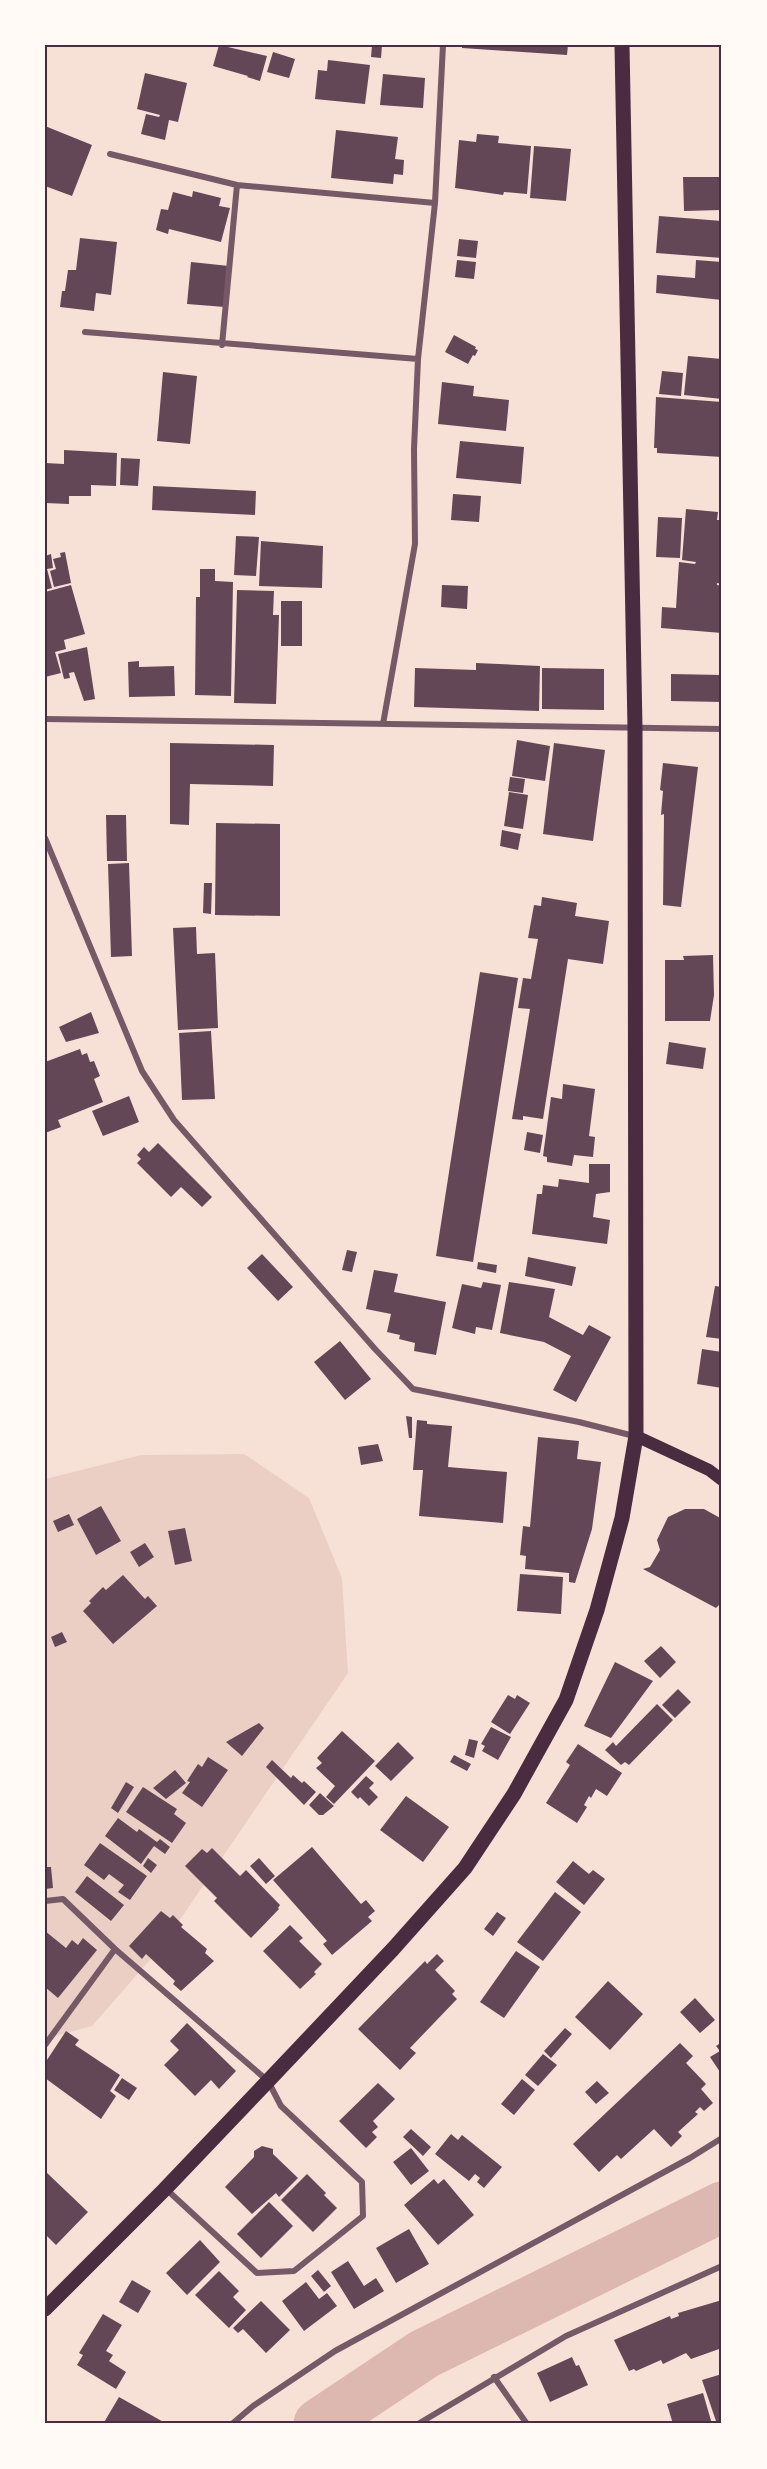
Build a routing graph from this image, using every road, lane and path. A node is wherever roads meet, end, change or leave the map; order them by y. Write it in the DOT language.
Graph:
graph roads {
  1 [pos="443,45"];
  2 [pos="622,45"];
  3 [pos="110,154"];
  4 [pos="237,185"];
  5 [pos="435,203"];
  6 [pos="85,332"];
  7 [pos="222,345"];
  8 [pos="418,359"];
  9 [pos="45,719"];
  10 [pos="383,724"];
  11 [pos="635,728"];
  12 [pos="722,729"];
  13 [pos="45,838"];
  14 [pos="636,1436"];
  15 [pos="722,1480"];
  16 [pos="45,1901"];
  17 [pos="115,1948"];
  18 [pos="45,2045"];
  19 [pos="268,2081"];
  20 [pos="722,2138"];
  21 [pos="165,2188"];
  22 [pos="722,2266"];
  23 [pos="45,2309"];
  24 [pos="494,2378"];
  25 [pos="232,2424"];
  26 [pos="418,2424"];
  27 [pos="527,2424"];
  1 -- 5 [label="street"];
  2 -- 11 [label="main road"];
  3 -- 4 [label="street"];
  4 -- 5 [label="street"];
  4 -- 7 [label="street"];
  5 -- 8 [label="street"];
  6 -- 7 [label="street"];
  7 -- 8 [label="street"];
  8 -- 10 [label="street"];
  9 -- 10 [label="street"];
  10 -- 11 [label="street"];
  11 -- 12 [label="street"];
  11 -- 14 [label="main road"];
  13 -- 14 [label="street"];
  14 -- 15 [label="main road"];
  14 -- 19 [label="main road"];
  16 -- 17 [label="street"];
  17 -- 18 [label="street"];
  17 -- 19 [label="street"];
  19 -- 21 [label="main road"];
  19 -- 21 [label="street"];
  20 -- 25 [label="street"];
  21 -- 23 [label="main road"];
  22 -- 24 [label="street"];
  24 -- 26 [label="street"];
  24 -- 27 [label="street"];
}
